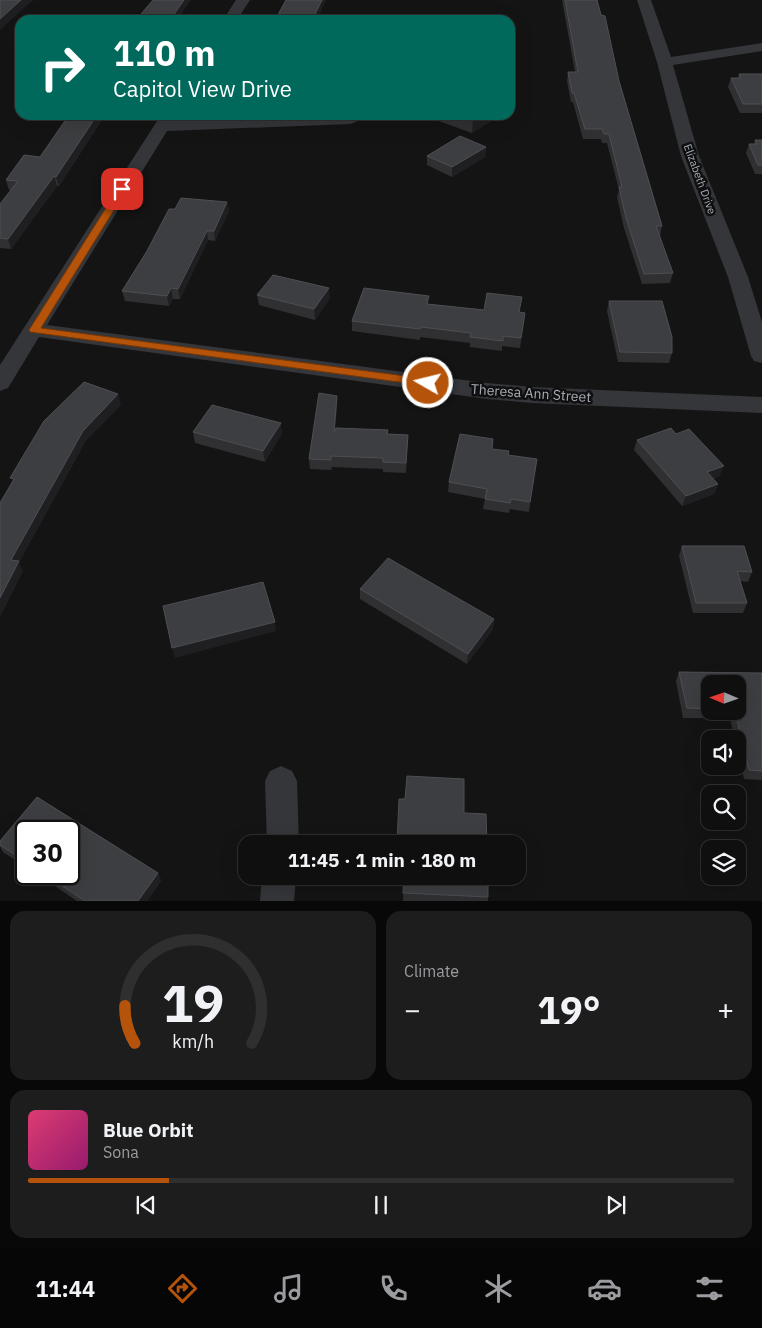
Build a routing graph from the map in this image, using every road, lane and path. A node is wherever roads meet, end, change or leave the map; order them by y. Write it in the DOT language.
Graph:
graph roads {
  1 [pos="243,0"];
  2 [pos="644,0"];
  3 [pos="233,15"];
  4 [pos="762,47"];
  5 [pos="665,62"];
  6 [pos="350,120"];
  7 [pos="165,121"];
  8 [pos="34,330"];
  9 [pos="762,356"];
  10 [pos="0,383"];
  11 [pos="762,405"];
  12 [pos="281,780"];
  13 [pos="283,835"];
  14 [pos="279,885"];
  15 [pos="277,900"];
  1 -- 3 [label="street"];
  2 -- 5 [label="street, Elizabeth Drive"];
  4 -- 5 [label="street"];
  5 -- 9 [label="street, Elizabeth Drive"];
  6 -- 7 [label="street"];
  7 -- 8 [label="street"];
  8 -- 10 [label="street"];
  8 -- 11 [label="street, Theresa Ann Street"];
  12 -- 13 [label="street"];
  14 -- 15 [label="street"];
}
